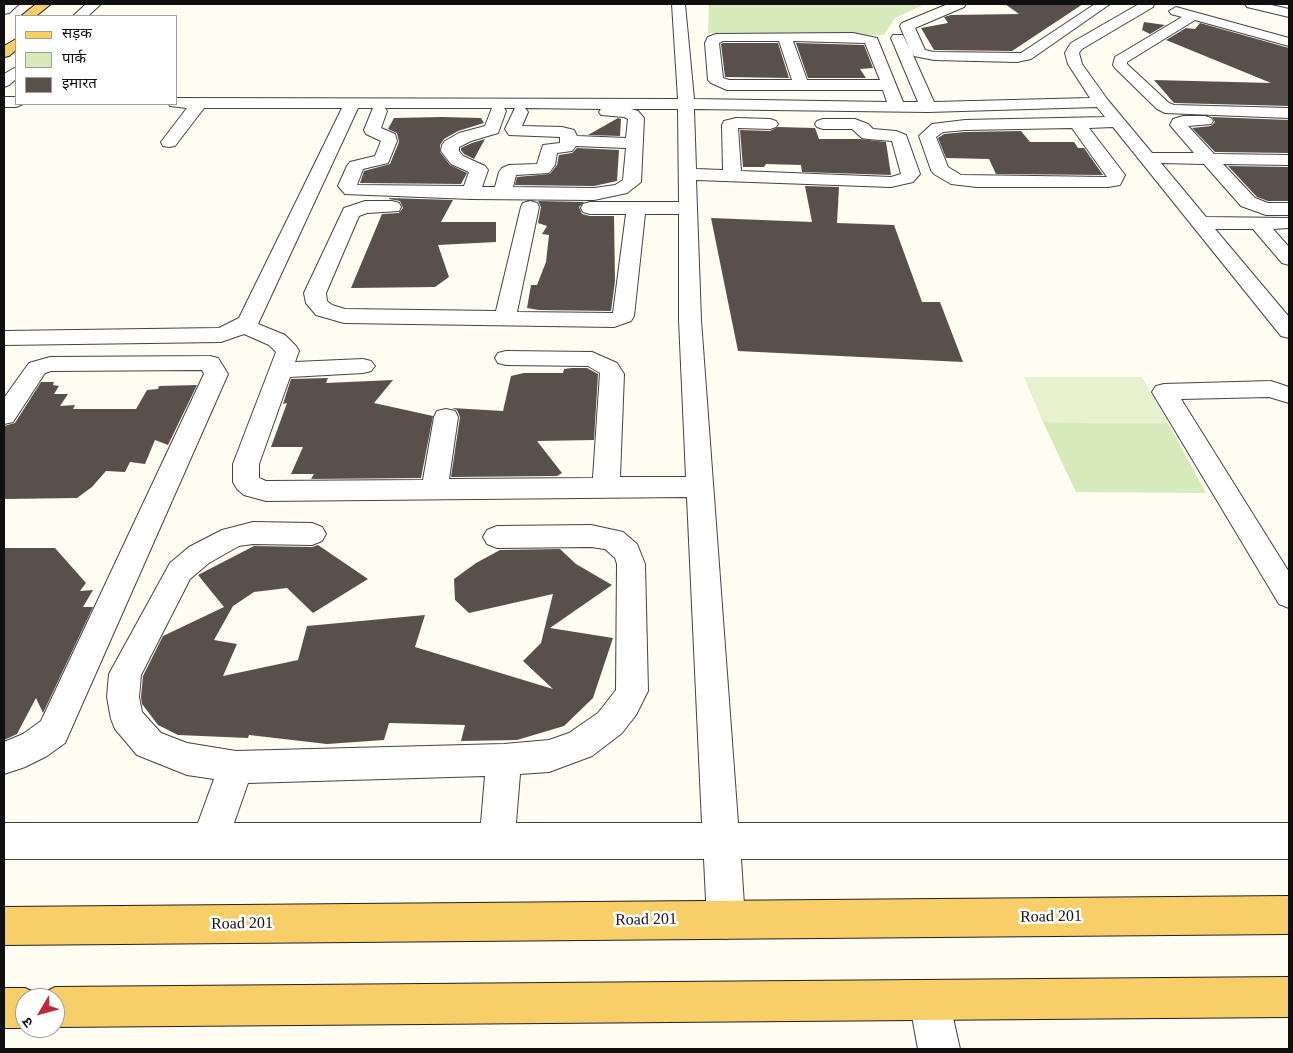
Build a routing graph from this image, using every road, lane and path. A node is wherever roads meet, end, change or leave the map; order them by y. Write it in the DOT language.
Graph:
graph roads {
  1 [pos="12,4"];
  2 [pos="94,4"];
  3 [pos="678,4"];
  4 [pos="927,4"];
  5 [pos="958,4"];
  6 [pos="1103,4"];
  7 [pos="1148,4"];
  8 [pos="1247,7"];
  9 [pos="4,10"];
  10 [pos="49,10"];
  11 [pos="1289,13"];
  12 [pos="32,15"];
  13 [pos="81,15"];
  14 [pos="1193,16"];
  15 [pos="1289,23"];
  16 [pos="10,36"];
  17 [pos="785,38"];
  18 [pos="1289,42"];
  19 [pos="4,53"];
  20 [pos="15,73"];
  21 [pos="4,83"];
  22 [pos="801,85"];
  23 [pos="889,85"];
  24 [pos="1102,102"];
  25 [pos="178,103"];
  26 [pos="199,103"];
  27 [pos="350,107"];
  28 [pos="897,107"];
  29 [pos="928,107"];
  30 [pos="686,108"];
  31 [pos="379,111"];
  32 [pos="498,111"];
  33 [pos="520,112"];
  34 [pos="1289,112"];
  35 [pos="632,114"];
  36 [pos="1119,122"];
  37 [pos="1289,122"];
  38 [pos="1077,123"];
  39 [pos="786,124"];
  40 [pos="806,124"];
  41 [pos="569,141"];
  42 [pos="169,142"];
  43 [pos="634,143"];
  44 [pos="1147,158"];
  45 [pos="1208,158"];
  46 [pos="1289,160"];
  47 [pos="687,174"];
  48 [pos="732,175"];
  49 [pos="471,192"];
  50 [pos="502,193"];
  51 [pos="530,207"];
  52 [pos="636,208"];
  53 [pos="688,208"];
  54 [pos="1289,209"];
  55 [pos="1201,223"];
  56 [pos="1258,223"];
  57 [pos="1289,223"];
  58 [pos="1289,259"];
  59 [pos="505,318"];
  60 [pos="243,326"];
  61 [pos="1289,330"];
  62 [pos="4,338"];
  63 [pos="506,358"];
  64 [pos="363,366"];
  65 [pos="282,370"];
  66 [pos="1289,395"];
  67 [pos="4,416"];
  68 [pos="446,417"];
  69 [pos="606,487"];
  70 [pos="700,487"];
  71 [pos="435,488"];
  72 [pos="312,534"];
  73 [pos="497,537"];
  74 [pos="1289,596"];
  75 [pos="4,758"];
  76 [pos="504,760"];
  77 [pos="236,767"];
  78 [pos="4,841"];
  79 [pos="210,841"];
  80 [pos="721,841"];
  81 [pos="1289,841"];
  82 [pos="497,842"];
  83 [pos="1289,915"];
  84 [pos="726,920"];
  85 [pos="4,926"];
  86 [pos="1289,997"];
  87 [pos="929,1000"];
  88 [pos="65,1007"];
  89 [pos="939,1049"];
  1 -- 9 [label="street"];
  2 -- 13 [label="street"];
  3 -- 30 [label="street"];
  4 -- 29 [label="street"];
  5 -- 6 [label="street"];
  7 -- 14 [label="street"];
  7 -- 24 [label="street"];
  8 -- 11 [label="street"];
  8 -- 15 [label="street"];
  10 -- 12 [label="main road"];
  14 -- 18 [label="street"];
  14 -- 34 [label="street"];
  16 -- 19 [label="main road"];
  17 -- 22 [label="street"];
  17 -- 22 [label="street"];
  17 -- 23 [label="street"];
  20 -- 21 [label="street"];
  22 -- 23 [label="street"];
  23 -- 28 [label="street"];
  24 -- 29 [label="street"];
  24 -- 36 [label="street"];
  25 -- 26 [label="street"];
  26 -- 27 [label="street"];
  26 -- 42 [label="street"];
  27 -- 30 [label="street"];
  27 -- 31 [label="street"];
  27 -- 60 [label="street"];
  28 -- 29 [label="street"];
  28 -- 30 [label="street"];
  30 -- 35 [label="street"];
  30 -- 47 [label="street"];
  31 -- 32 [label="street"];
  31 -- 49 [label="street"];
  32 -- 33 [label="street"];
  32 -- 49 [label="street"];
  33 -- 35 [label="street"];
  33 -- 41 [label="street"];
  35 -- 43 [label="street"];
  36 -- 38 [label="street"];
  36 -- 44 [label="street"];
  37 -- 45 [label="street"];
  38 -- 38 [label="street"];
  39 -- 48 [label="street"];
  40 -- 48 [label="street"];
  41 -- 43 [label="street"];
  41 -- 50 [label="street"];
  43 -- 50 [label="street"];
  44 -- 45 [label="street"];
  44 -- 55 [label="street"];
  45 -- 46 [label="street"];
  45 -- 54 [label="street"];
  47 -- 48 [label="street"];
  47 -- 53 [label="street"];
  49 -- 50 [label="street"];
  51 -- 52 [label="street"];
  51 -- 59 [label="street"];
  51 -- 59 [label="street"];
  52 -- 53 [label="street"];
  52 -- 59 [label="street"];
  53 -- 70 [label="street"];
  55 -- 56 [label="street"];
  55 -- 61 [label="street"];
  56 -- 57 [label="street"];
  56 -- 58 [label="street"];
  60 -- 62 [label="street"];
  60 -- 65 [label="street"];
  63 -- 69 [label="street"];
  64 -- 65 [label="street"];
  65 -- 71 [label="street"];
  66 -- 74 [label="street"];
  67 -- 75 [label="street"];
  68 -- 71 [label="street"];
  69 -- 70 [label="street"];
  69 -- 71 [label="street"];
  70 -- 80 [label="street"];
  72 -- 77 [label="street"];
  73 -- 76 [label="street"];
  76 -- 77 [label="street"];
  76 -- 82 [label="street"];
  77 -- 79 [label="street"];
  78 -- 79 [label="street"];
  79 -- 82 [label="street"];
  80 -- 81 [label="street"];
  80 -- 82 [label="street"];
  80 -- 84 [label="street"];
  83 -- 84 [label="main road, Road 201"];
  84 -- 85 [label="main road, Road 201"];
  86 -- 87 [label="main road"];
  87 -- 88 [label="main road"];
  87 -- 89 [label="street"];
}
